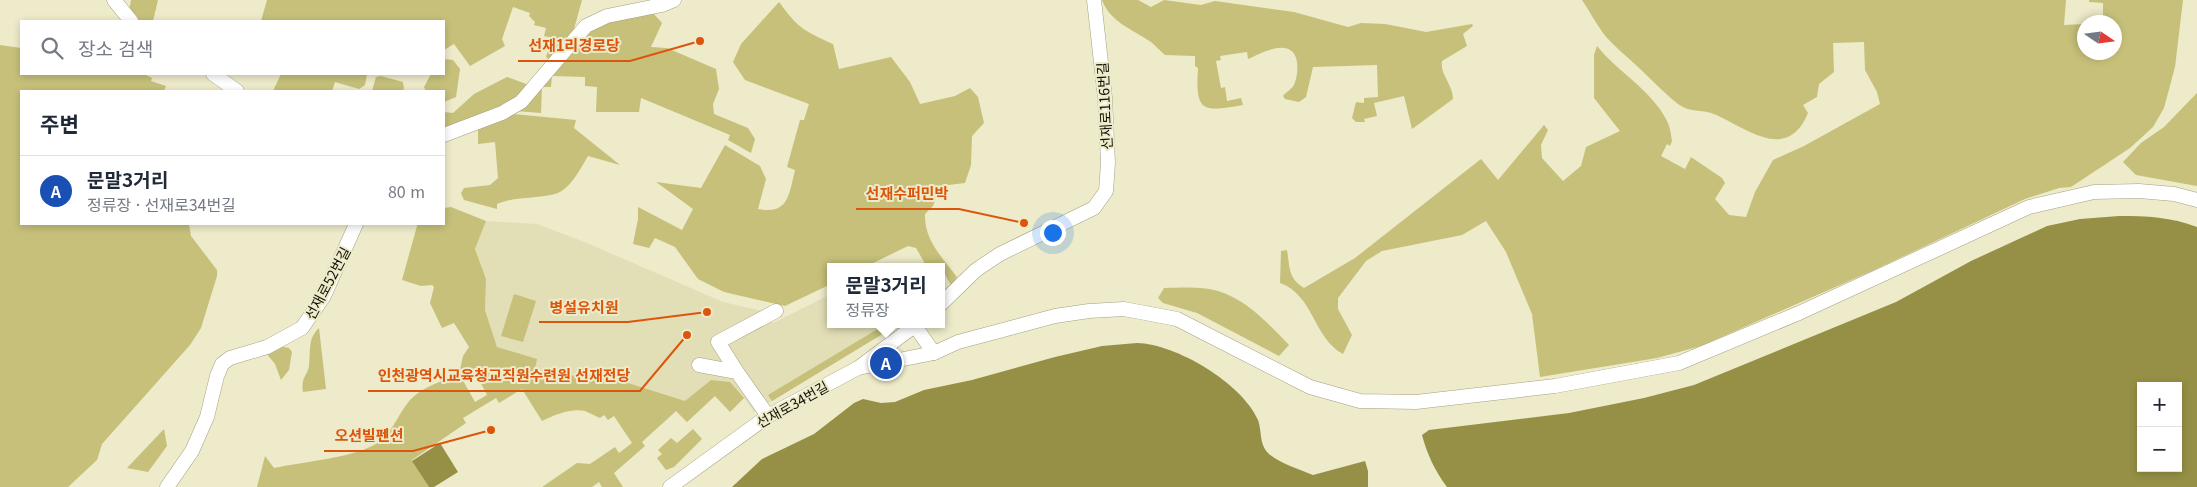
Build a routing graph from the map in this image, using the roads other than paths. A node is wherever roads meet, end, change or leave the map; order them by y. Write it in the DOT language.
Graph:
graph roads {
  1 [pos="114,0"];
  2 [pos="674,0"];
  3 [pos="1094,0"];
  4 [pos="131,20"];
  5 [pos="214,75"];
  6 [pos="236,90"];
  7 [pos="445,135"];
  8 [pos="2197,200"];
  9 [pos="356,225"];
  10 [pos="945,300"];
  11 [pos="776,311"];
  12 [pos="912,328"];
  13 [pos="918,328"];
  14 [pos="934,353"];
  15 [pos="699,365"];
  16 [pos="858,368"];
  17 [pos="737,372"];
  18 [pos="768,416"];
  19 [pos="167,487"];
  20 [pos="670,487"];
  1 -- 4 [label="street"];
  2 -- 7 [label="street"];
  3 -- 10 [label="street, 선재로116번길"];
  5 -- 6 [label="street"];
  8 -- 14 [label="street"];
  9 -- 19 [label="street, 선재로52번길"];
  11 -- 17 [label="street"];
  12 -- 16 [label="street, 선재로34번길"];
  13 -- 14 [label="street"];
  14 -- 16 [label="street"];
  15 -- 17 [label="street"];
  16 -- 18 [label="street, 선재로34번길"];
  17 -- 18 [label="street"];
  18 -- 20 [label="street, 선재로34번길"];
}
